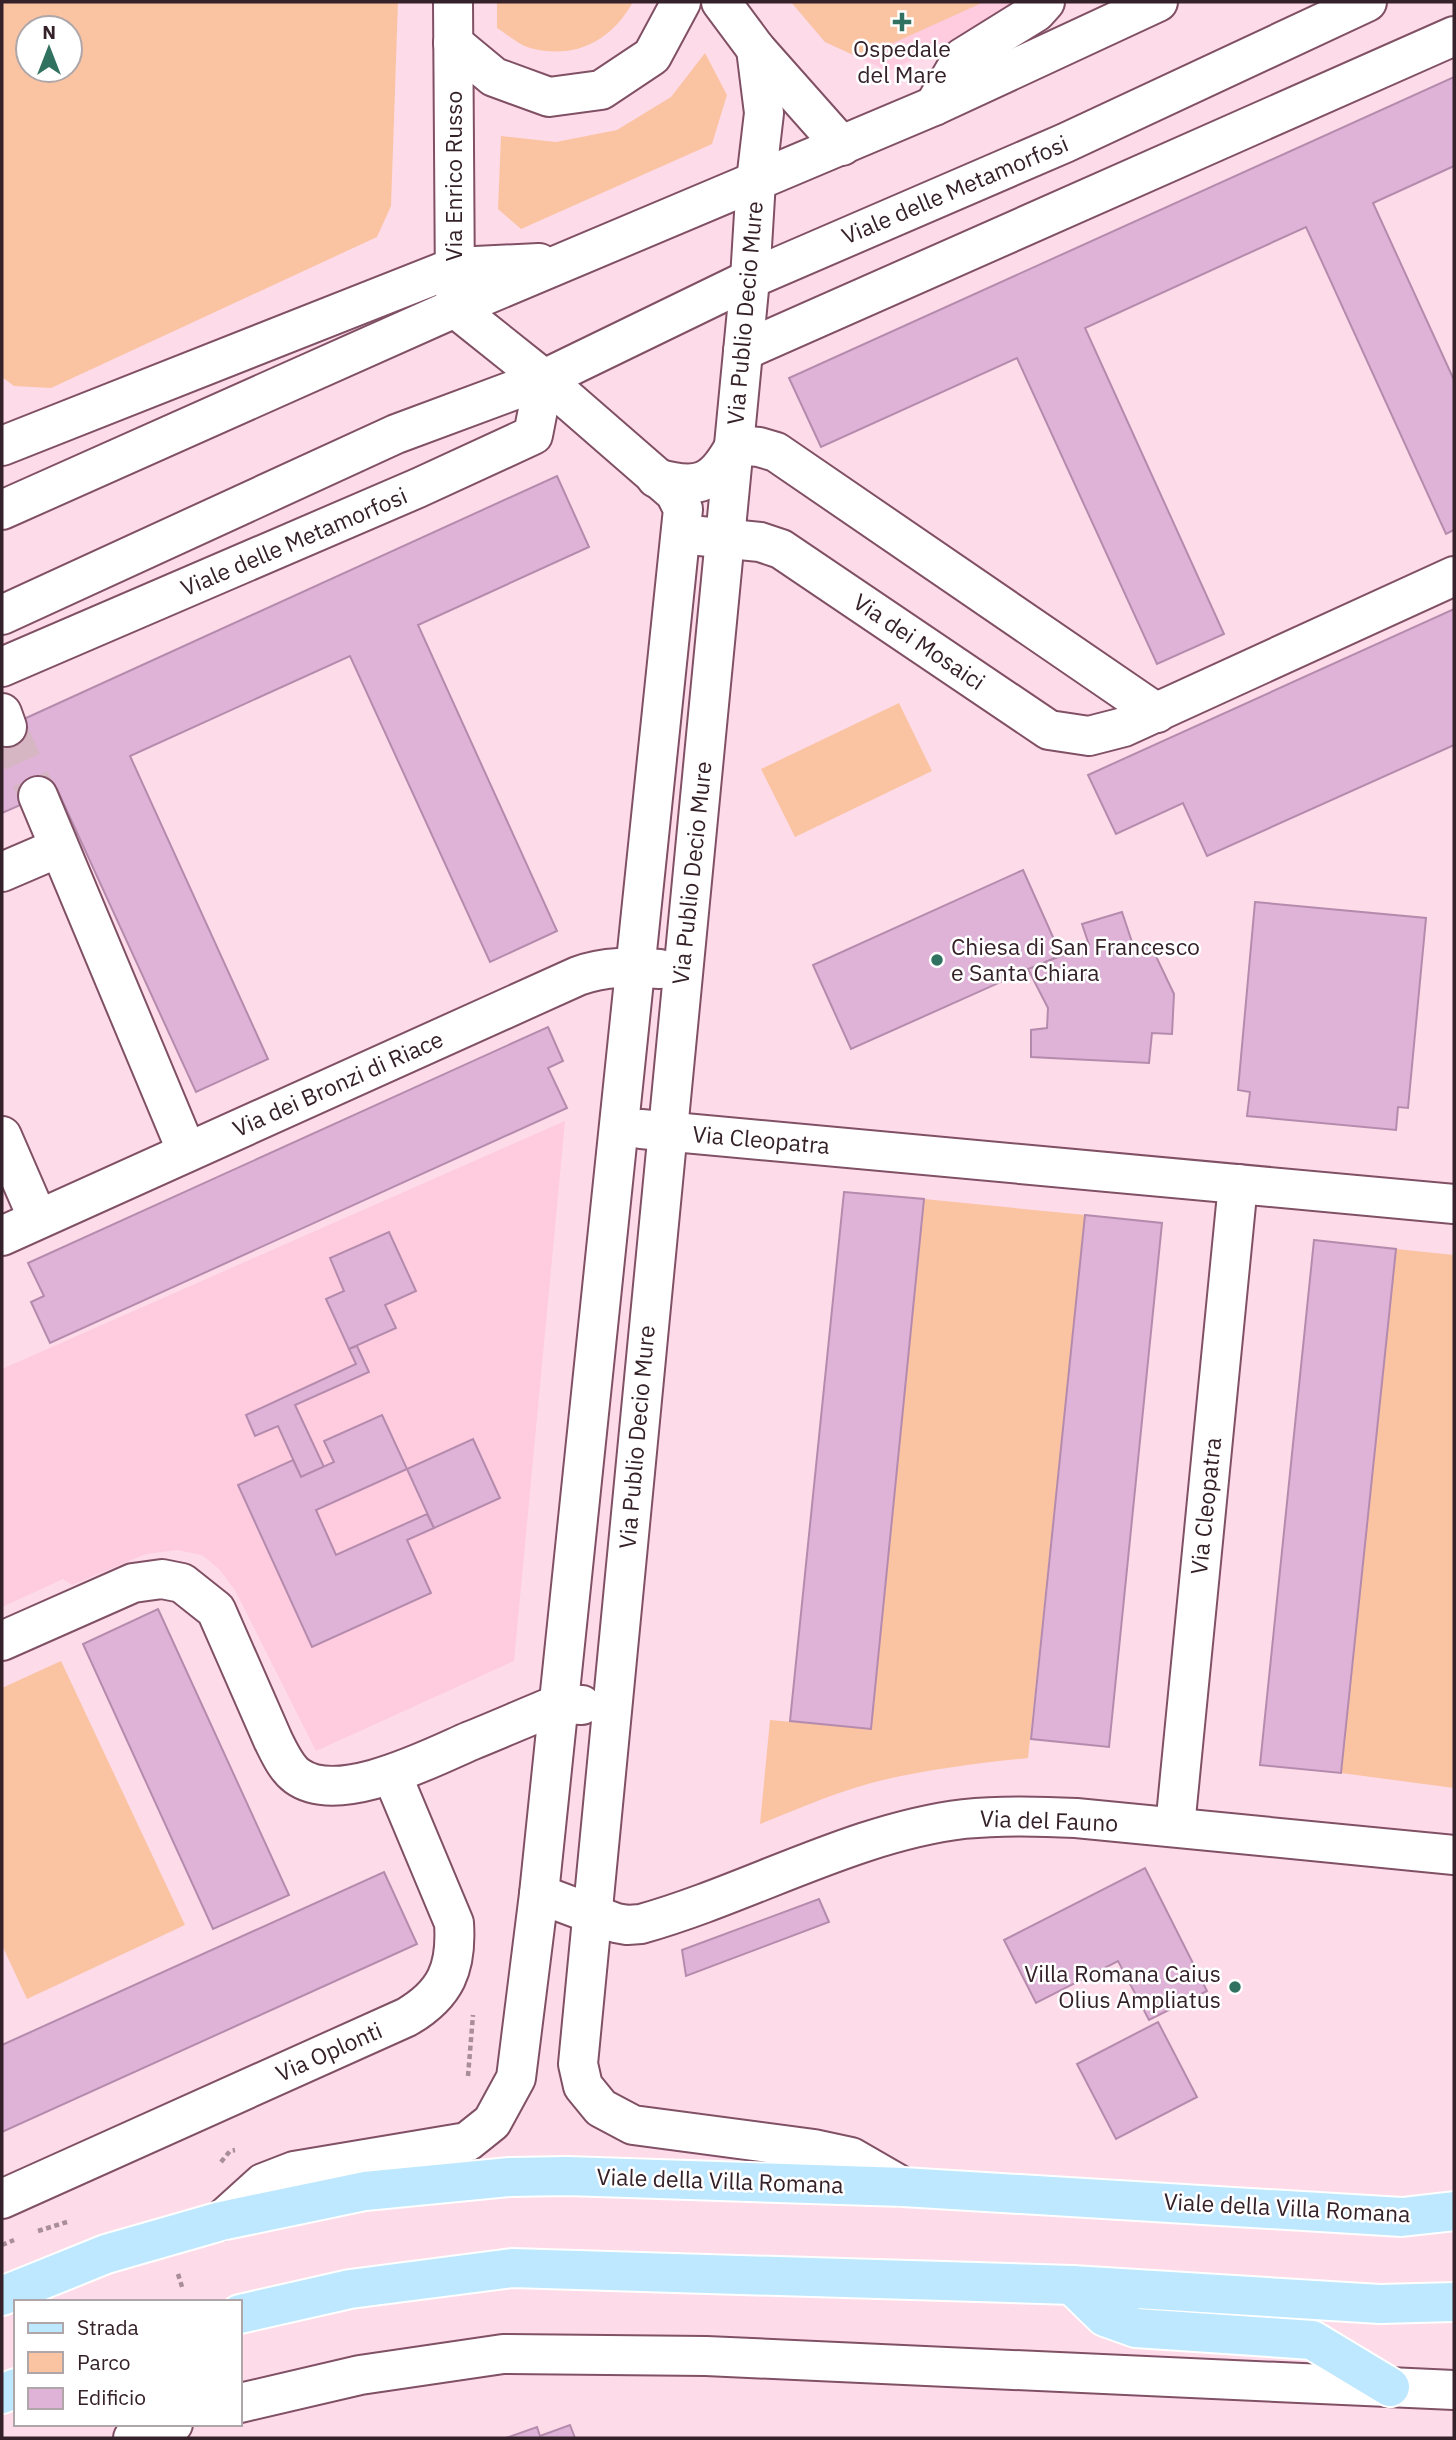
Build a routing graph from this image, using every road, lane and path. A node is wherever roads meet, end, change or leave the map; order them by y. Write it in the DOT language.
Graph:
graph roads {
  1 [pos="453,2"];
  2 [pos="681,2"];
  3 [pos="721,2"];
  4 [pos="1045,2"];
  5 [pos="1158,2"];
  6 [pos="1367,2"];
  7 [pos="1454,36"];
  8 [pos="453,43"];
  9 [pos="756,49"];
  10 [pos="934,106"];
  11 [pos="842,146"];
  12 [pos="756,181"];
  13 [pos="565,262"];
  14 [pos="455,267"];
  15 [pos="750,279"];
  16 [pos="455,308"];
  17 [pos="743,351"];
  18 [pos="544,379"];
  19 [pos="735,445"];
  20 [pos="2,446"];
  21 [pos="656,478"];
  22 [pos="2,510"];
  23 [pos="680,534"];
  24 [pos="725,538"];
  25 [pos="1454,576"];
  26 [pos="2,615"];
  27 [pos="2,667"];
  28 [pos="1157,713"];
  29 [pos="38,796"];
  30 [pos="58,848"];
  31 [pos="2,872"];
  32 [pos="635,967"];
  33 [pos="682,971"];
  34 [pos="619,1126"];
  35 [pos="666,1132"];
  36 [pos="2,1136"];
  37 [pos="187,1152"];
  38 [pos="1238,1184"];
  39 [pos="1454,1204"];
  40 [pos="38,1219"];
  41 [pos="2,1236"];
  42 [pos="2,1641"];
  43 [pos="559,1704"];
  44 [pos="612,1707"];
  45 [pos="392,1775"];
  46 [pos="1175,1827"];
  47 [pos="1454,1855"];
  48 [pos="539,1894"];
  49 [pos="592,1914"];
  50 [pos="473,2007"];
  51 [pos="469,2073"];
  52 [pos="904,2187"];
  53 [pos="2,2199"];
  54 [pos="1454,2211"];
  55 [pos="221,2221"];
  56 [pos="1072,2285"];
  57 [pos="2,2296"];
  58 [pos="1454,2302"];
  59 [pos="242,2314"];
  60 [pos="1390,2386"];
  61 [pos="1454,2390"];
  62 [pos="242,2403"];
  63 [pos="167,2426"];
  64 [pos="133,2438"];
  1 -- 8 [label="street, Via Enrico Russo"];
  2 -- 8 [label="street, Via Enrico Russo"];
  3 -- 9 [label="street"];
  4 -- 10 [label="street"];
  5 -- 10 [label="street"];
  6 -- 15 [label="street, Viale delle Metamorfosi"];
  7 -- 17 [label="street"];
  8 -- 14 [label="street, Via Enrico Russo"];
  9 -- 11 [label="street"];
  9 -- 12 [label="street"];
  10 -- 11 [label="street"];
  11 -- 12 [label="street"];
  12 -- 13 [label="street"];
  12 -- 15 [label="street, Via Publio Decio Mure"];
  13 -- 14 [label="street"];
  13 -- 16 [label="street"];
  14 -- 16 [label="street, Via Enrico Russo"];
  14 -- 20 [label="street"];
  15 -- 17 [label="street, Via Publio Decio Mure"];
  15 -- 18 [label="street, Viale delle Metamorfosi"];
  16 -- 18 [label="street, Via Publio Decio Mure"];
  16 -- 22 [label="street"];
  17 -- 19 [label="street, Via Publio Decio Mure"];
  18 -- 21 [label="street, Via Publio Decio Mure"];
  18 -- 26 [label="street, Viale delle Metamorfosi"];
  18 -- 27 [label="street, Viale delle Metamorfosi"];
  19 -- 21 [label="street, Via Publio Decio Mure"];
  19 -- 24 [label="street, Via Publio Decio Mure"];
  19 -- 28 [label="street"];
  21 -- 23 [label="street, Via Publio Decio Mure"];
  23 -- 24 [label="street, Via dei Mosaici"];
  23 -- 32 [label="street, Via Publio Decio Mure"];
  24 -- 28 [label="street, Via dei Mosaici"];
  24 -- 33 [label="street, Via Publio Decio Mure"];
  25 -- 28 [label="street, Via dei Mosaici"];
  29 -- 30 [label="street"];
  30 -- 31 [label="street"];
  30 -- 37 [label="street"];
  32 -- 33 [label="street, Via dei Bronzi di Riace"];
  32 -- 34 [label="street, Via Publio Decio Mure"];
  32 -- 37 [label="street, Via dei Bronzi di Riace"];
  33 -- 35 [label="street, Via Publio Decio Mure"];
  34 -- 35 [label="street, Via Cleopatra"];
  34 -- 43 [label="street, Via Publio Decio Mure"];
  35 -- 38 [label="street, Via Cleopatra"];
  35 -- 44 [label="street, Via Publio Decio Mure"];
  36 -- 40 [label="street"];
  37 -- 40 [label="street, Via dei Bronzi di Riace"];
  38 -- 39 [label="street, Via Cleopatra"];
  38 -- 46 [label="street, Via Cleopatra"];
  40 -- 41 [label="street, Via dei Bronzi di Riace"];
  42 -- 45 [label="street"];
  43 -- 44 [label="street"];
  43 -- 45 [label="street"];
  43 -- 48 [label="street, Via Publio Decio Mure"];
  44 -- 49 [label="street, Via Publio Decio Mure"];
  45 -- 53 [label="street, Via Oplonti"];
  46 -- 47 [label="street, Via del Fauno"];
  46 -- 49 [label="street, Via del Fauno"];
  48 -- 49 [label="street, Via del Fauno"];
  48 -- 55 [label="street, Via Publio Decio Mure"];
  49 -- 52 [label="street, Via Publio Decio Mure"];
  50 -- 51 [label="path"];
  52 -- 54 [label="main road, Viale della Villa Romana"];
  52 -- 55 [label="main road, Viale della Villa Romana"];
  55 -- 57 [label="main road, Viale della Villa Romana"];
  56 -- 58 [label="main road"];
  56 -- 59 [label="main road"];
  56 -- 60 [label="main road"];
  60 -- 61 [label="street"];
  60 -- 62 [label="street"];
  63 -- 64 [label="street"];
}
